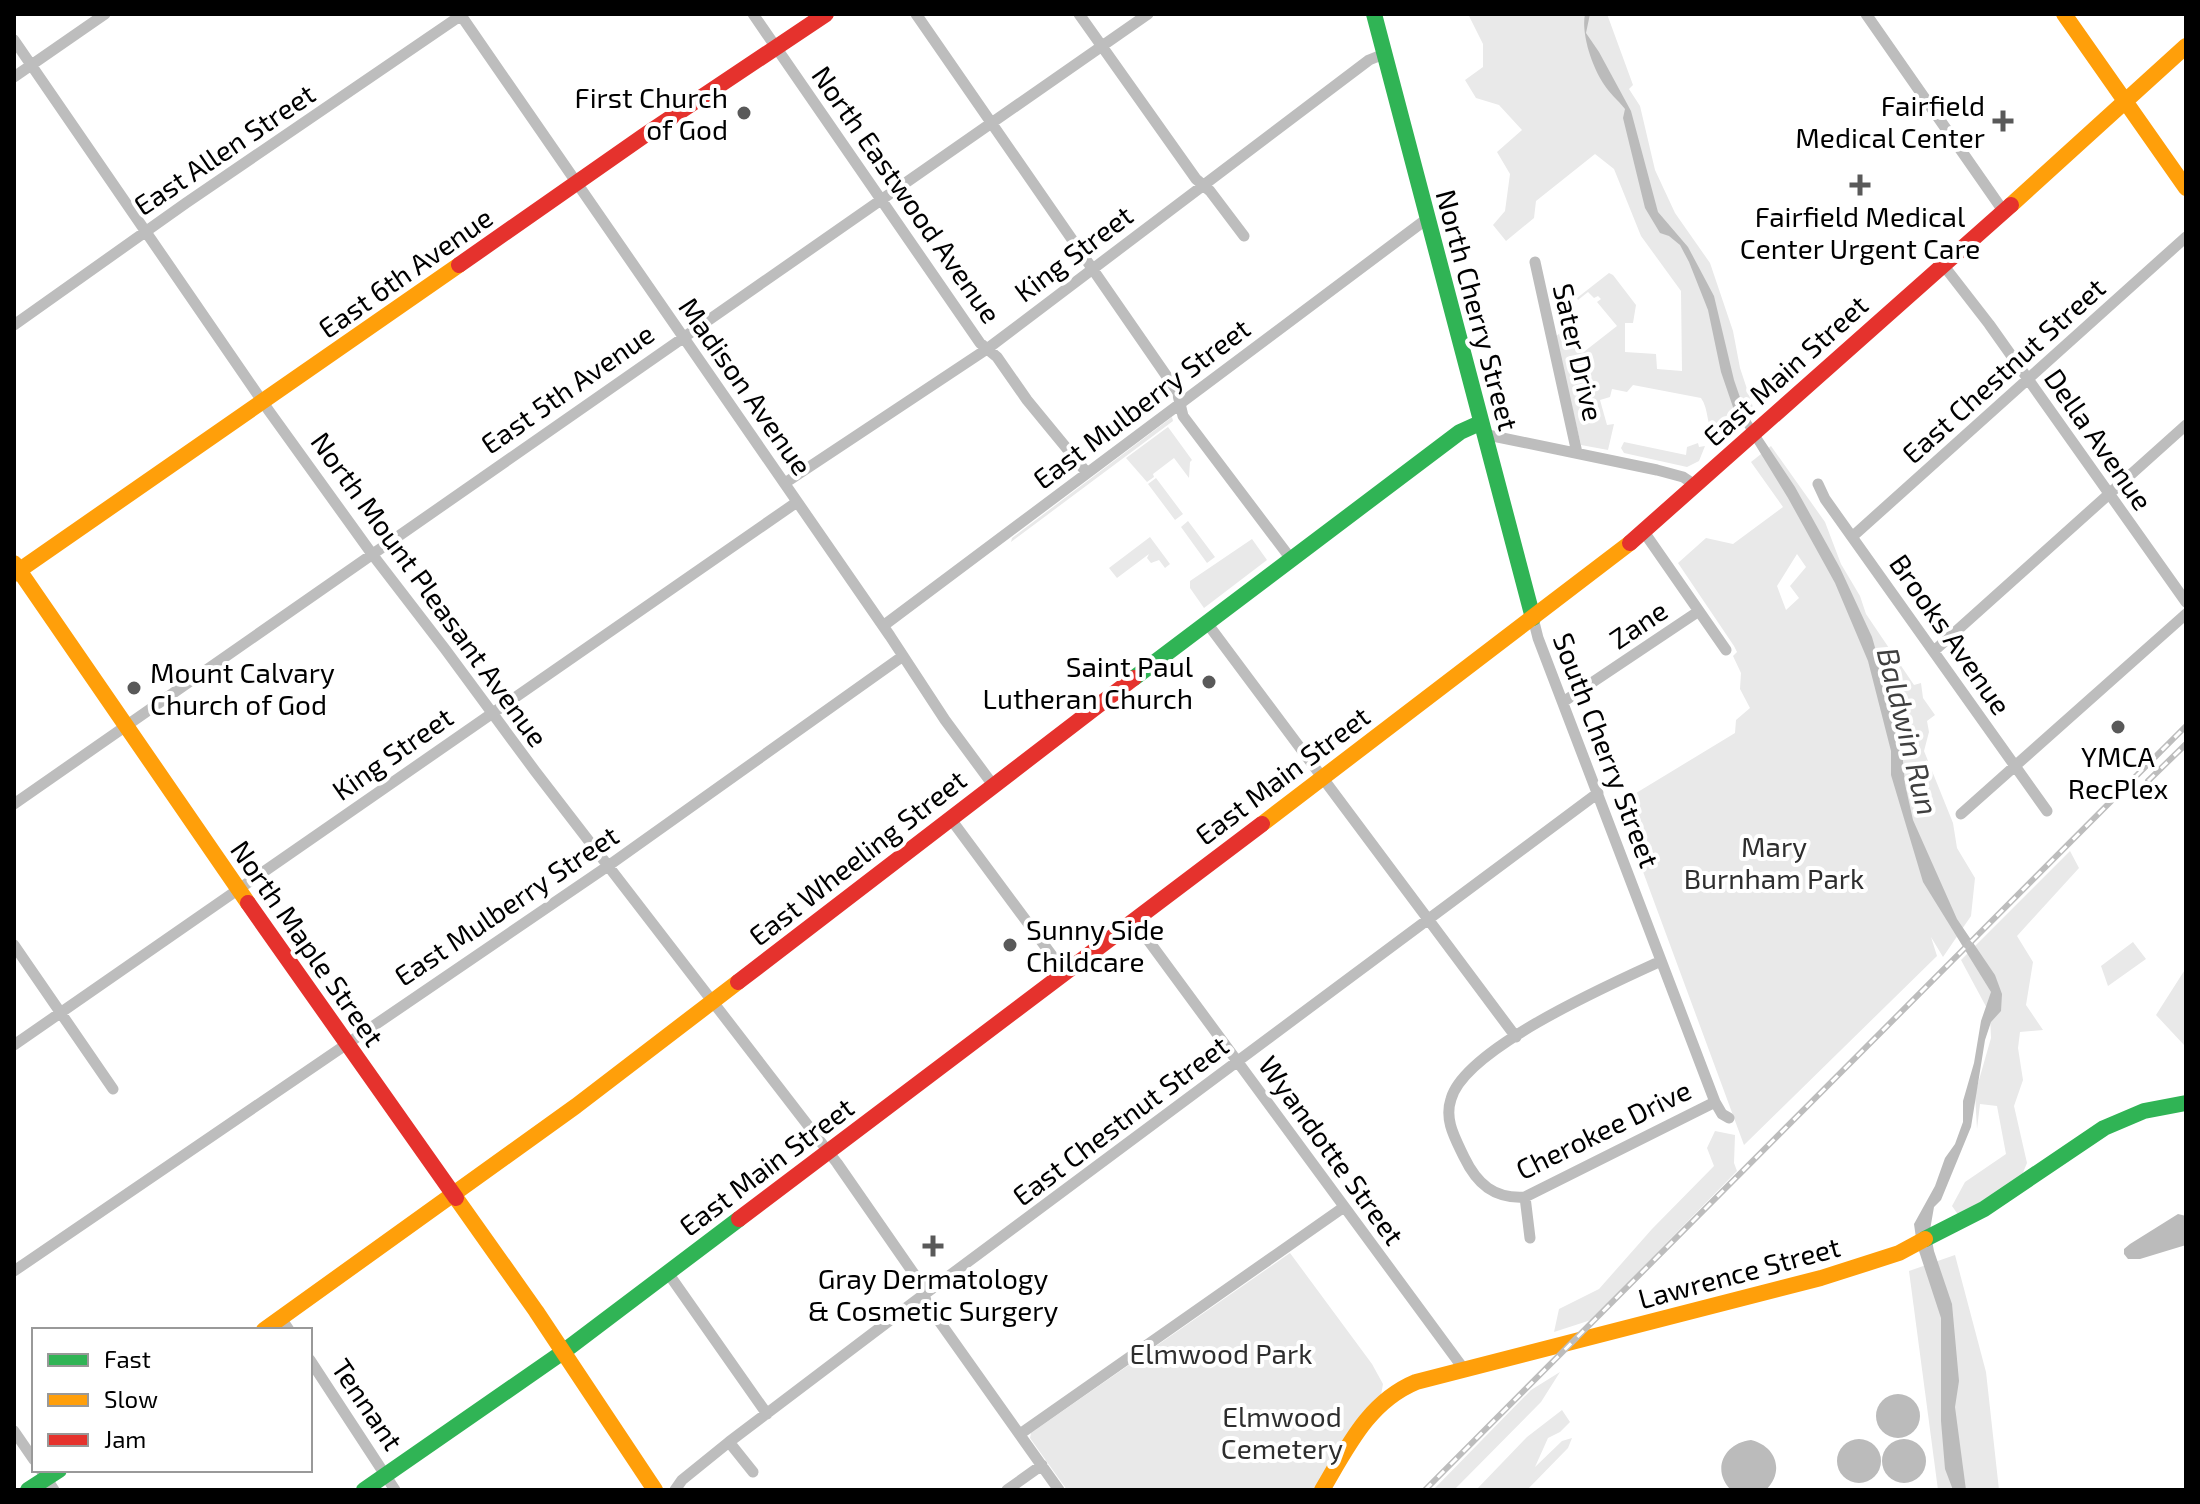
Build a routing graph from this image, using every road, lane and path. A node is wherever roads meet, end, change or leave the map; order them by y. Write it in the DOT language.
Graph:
graph roads {
  1 [pos="105,14"];
  2 [pos="461,14"];
  3 [pos="753,14"];
  4 [pos="826,14"];
  5 [pos="916,14"];
  6 [pos="1079,14"];
  7 [pos="1148,14"];
  8 [pos="1374,14"];
  9 [pos="1866,14"];
  10 [pos="2064,14"];
  11 [pos="14,40"];
  12 [pos="1102,46"];
  13 [pos="2186,46"];
  14 [pos="777,48"];
  15 [pos="1384,54"];
  16 [pos="31,64"];
  17 [pos="14,77"];
  18 [pos="2124,100"];
  19 [pos="991,122"];
  20 [pos="577,183"];
  21 [pos="1204,185"];
  22 [pos="2186,188"];
  23 [pos="881,199"];
  24 [pos="2004,212"];
  25 [pos="1428,218"];
  26 [pos="146,231"];
  27 [pos="1244,236"];
  28 [pos="2186,237"];
  29 [pos="1535,262"];
  30 [pos="1944,266"];
  31 [pos="1093,269"];
  32 [pos="14,325"];
  33 [pos="683,336"];
  34 [pos="987,349"];
  35 [pos="2028,380"];
  36 [pos="263,401"];
  37 [pos="1180,403"];
  38 [pos="2186,425"];
  39 [pos="1482,428"];
  40 [pos="1577,453"];
  41 [pos="1087,473"];
  42 [pos="785,483"];
  43 [pos="1818,484"];
  44 [pos="1695,485"];
  45 [pos="2109,494"];
  46 [pos="797,502"];
  47 [pos="1644,532"];
  48 [pos="1852,537"];
  49 [pos="372,554"];
  50 [pos="1291,559"];
  51 [pos="16,569"];
  52 [pos="2186,602"];
  53 [pos="1699,611"];
  54 [pos="2186,614"];
  55 [pos="1533,618"];
  56 [pos="1207,623"];
  57 [pos="883,626"];
  58 [pos="1726,650"];
  59 [pos="1934,651"];
  60 [pos="903,656"];
  61 [pos="1563,702"];
  62 [pos="492,712"];
  63 [pos="127,725"];
  64 [pos="2016,766"];
  65 [pos="1323,778"];
  66 [pos="993,785"];
  67 [pos="1598,793"];
  68 [pos="14,804"];
  69 [pos="2047,811"];
  70 [pos="1961,814"];
  71 [pos="950,818"];
  72 [pos="608,866"];
  73 [pos="238,889"];
  74 [pos="1134,921"];
  75 [pos="1428,921"];
  76 [pos="14,945"];
  77 [pos="1661,961"];
  78 [pos="1065,973"];
  79 [pos="713,1001"];
  80 [pos="61,1012"];
  81 [pos="1516,1037"];
  82 [pos="345,1043"];
  83 [pos="14,1045"];
  84 [pos="1238,1062"];
  85 [pos="113,1089"];
  86 [pos="1715,1102"];
  87 [pos="2186,1103"];
  88 [pos="1729,1118"];
  89 [pos="828,1152"];
  90 [pos="455,1195"];
  91 [pos="1525,1197"];
  92 [pos="1344,1207"];
  93 [pos="1530,1238"];
  94 [pos="14,1271"];
  95 [pos="668,1273"];
  96 [pos="926,1293"];
  97 [pos="285,1324"];
  98 [pos="563,1352"];
  99 [pos="312,1363"];
  100 [pos="1463,1368"];
  101 [pos="767,1414"];
  102 [pos="14,1431"];
  103 [pos="1020,1434"];
  104 [pos="729,1442"];
  105 [pos="32,1457"];
  106 [pos="1042,1465"];
  107 [pos="753,1472"];
  108 [pos="386,1475"];
  109 [pos="50,1477"];
  110 [pos="28,1490"];
  111 [pos="364,1490"];
  112 [pos="395,1490"];
  113 [pos="655,1490"];
  114 [pos="675,1490"];
  115 [pos="1007,1490"];
  116 [pos="1059,1490"];
  117 [pos="1322,1490"];
  1 -- 16 [label="street"];
  2 -- 20 [label="street, Madison Avenue"];
  2 -- 26 [label="street, East Allen Street"];
  3 -- 14 [label="street, North Eastwood Avenue"];
  4 -- 14 [label="street, East 6th Avenue"];
  5 -- 19 [label="street"];
  6 -- 12 [label="street"];
  7 -- 12 [label="street, East 5th Avenue"];
  8 -- 15 [label="street, North Cherry Street"];
  9 -- 24 [label="street"];
  10 -- 18 [label="street"];
  11 -- 16 [label="street, North Mount Pleasant Avenue"];
  12 -- 19 [label="street, East 5th Avenue"];
  12 -- 21 [label="street"];
  13 -- 18 [label="street, East Main Street"];
  14 -- 20 [label="street, East 6th Avenue"];
  14 -- 23 [label="street, North Eastwood Avenue"];
  15 -- 21 [label="street, King Street"];
  15 -- 25 [label="street, North Cherry Street"];
  16 -- 17 [label="street"];
  16 -- 26 [label="street, North Mount Pleasant Avenue"];
  18 -- 22 [label="street"];
  18 -- 24 [label="street, East Main Street"];
  19 -- 23 [label="street, East 5th Avenue"];
  19 -- 31 [label="street"];
  20 -- 33 [label="street, Madison Avenue"];
  20 -- 36 [label="street, East 6th Avenue"];
  21 -- 27 [label="street"];
  21 -- 31 [label="street, King Street"];
  23 -- 33 [label="street, East 5th Avenue"];
  23 -- 34 [label="street, North Eastwood Avenue"];
  24 -- 30 [label="street, East Main Street"];
  25 -- 37 [label="street, East Mulberry Street"];
  25 -- 39 [label="street, North Cherry Street"];
  26 -- 32 [label="street, East Allen Street"];
  26 -- 36 [label="street, North Mount Pleasant Avenue"];
  28 -- 35 [label="street, East Chestnut Street"];
  29 -- 40 [label="street, Sater Drive"];
  30 -- 35 [label="street, Della Avenue"];
  30 -- 44 [label="street, East Main Street"];
  31 -- 34 [label="street, King Street"];
  31 -- 37 [label="street"];
  33 -- 42 [label="street, Madison Avenue"];
  33 -- 49 [label="street, East 5th Avenue"];
  34 -- 41 [label="street, North Eastwood Avenue"];
  34 -- 42 [label="street, King Street"];
  35 -- 45 [label="street, Della Avenue"];
  35 -- 48 [label="street, East Chestnut Street"];
  36 -- 49 [label="street, North Mount Pleasant Avenue"];
  36 -- 51 [label="street, East 6th Avenue"];
  37 -- 41 [label="street, East Mulberry Street"];
  37 -- 50 [label="street"];
  38 -- 45 [label="street"];
  39 -- 40 [label="street"];
  39 -- 50 [label="street, East Wheeling Street"];
  39 -- 55 [label="street, North Cherry Street"];
  40 -- 44 [label="street"];
  41 -- 57 [label="street, East Mulberry Street"];
  42 -- 46 [label="street, Madison Avenue"];
  43 -- 48 [label="street, Brooks Avenue"];
  44 -- 47 [label="street, East Main Street"];
  45 -- 52 [label="street, Della Avenue"];
  45 -- 59 [label="street"];
  46 -- 57 [label="street, Madison Avenue"];
  46 -- 62 [label="street, King Street"];
  47 -- 53 [label="street"];
  47 -- 55 [label="street, East Main Street"];
  48 -- 59 [label="street, Brooks Avenue"];
  49 -- 62 [label="street, North Mount Pleasant Avenue"];
  49 -- 63 [label="street, East 5th Avenue"];
  50 -- 56 [label="street, East Wheeling Street"];
  51 -- 63 [label="street, North Maple Street"];
  53 -- 58 [label="street"];
  53 -- 61 [label="street, Zane"];
  54 -- 64 [label="street"];
  55 -- 61 [label="street, South Cherry Street"];
  55 -- 65 [label="street, East Main Street"];
  56 -- 65 [label="street"];
  56 -- 66 [label="street, East Wheeling Street"];
  57 -- 60 [label="street, Madison Avenue"];
  59 -- 64 [label="street, Brooks Avenue"];
  60 -- 66 [label="street, Madison Avenue"];
  60 -- 72 [label="street, East Mulberry Street"];
  61 -- 67 [label="street, South Cherry Street"];
  62 -- 72 [label="street, North Mount Pleasant Avenue"];
  62 -- 73 [label="street, King Street"];
  63 -- 68 [label="street, East 5th Avenue"];
  63 -- 73 [label="street, North Maple Street"];
  64 -- 69 [label="street, Brooks Avenue"];
  64 -- 70 [label="street"];
  65 -- 74 [label="street, East Main Street"];
  65 -- 75 [label="street"];
  66 -- 71 [label="street, East Wheeling Street"];
  67 -- 75 [label="street, East Chestnut Street"];
  67 -- 77 [label="street, South Cherry Street"];
  71 -- 78 [label="street"];
  71 -- 79 [label="street, East Wheeling Street"];
  72 -- 79 [label="street, North Mount Pleasant Avenue"];
  72 -- 82 [label="street, East Mulberry Street"];
  73 -- 80 [label="street, King Street"];
  73 -- 82 [label="street, North Maple Street"];
  74 -- 78 [label="street, East Main Street"];
  74 -- 84 [label="street, Wyandotte Street"];
  75 -- 81 [label="street"];
  75 -- 84 [label="street, East Chestnut Street"];
  76 -- 80 [label="street"];
  77 -- 81 [label="street, Cherokee Drive"];
  77 -- 86 [label="street, South Cherry Street"];
  78 -- 89 [label="street, East Main Street"];
  79 -- 89 [label="street, North Mount Pleasant Avenue"];
  79 -- 90 [label="street, East Wheeling Street"];
  80 -- 83 [label="street, King Street"];
  80 -- 85 [label="street"];
  81 -- 91 [label="street, Cherokee Drive"];
  82 -- 90 [label="street, North Maple Street"];
  82 -- 94 [label="street, East Mulberry Street"];
  84 -- 92 [label="street, Wyandotte Street"];
  84 -- 96 [label="street, East Chestnut Street"];
  86 -- 88 [label="street, South Cherry Street"];
  86 -- 91 [label="street, Cherokee Drive"];
  87 -- 100 [label="street, Lawrence Street"];
  89 -- 95 [label="street, East Main Street"];
  89 -- 96 [label="street, North Mount Pleasant Avenue"];
  90 -- 97 [label="street, East Wheeling Street"];
  90 -- 98 [label="street, North Maple Street"];
  91 -- 93 [label="street"];
  92 -- 100 [label="street, Wyandotte Street"];
  92 -- 103 [label="street"];
  95 -- 98 [label="street, East Main Street"];
  95 -- 101 [label="street"];
  96 -- 101 [label="street, East Chestnut Street"];
  96 -- 103 [label="street, North Mount Pleasant Avenue"];
  98 -- 108 [label="street, East Main Street"];
  98 -- 113 [label="street, North Maple Street"];
  99 -- 108 [label="street, Tennant"];
  100 -- 117 [label="street, Lawrence Street"];
  101 -- 104 [label="street, East Chestnut Street"];
  102 -- 105 [label="street"];
  103 -- 106 [label="street, North Mount Pleasant Avenue"];
  104 -- 107 [label="street"];
  104 -- 114 [label="street, East Chestnut Street"];
  106 -- 115 [label="street"];
  106 -- 116 [label="street, North Mount Pleasant Avenue"];
  108 -- 111 [label="street, East Main Street"];
  108 -- 112 [label="street, Tennant"];
  109 -- 110 [label="street"];
}
